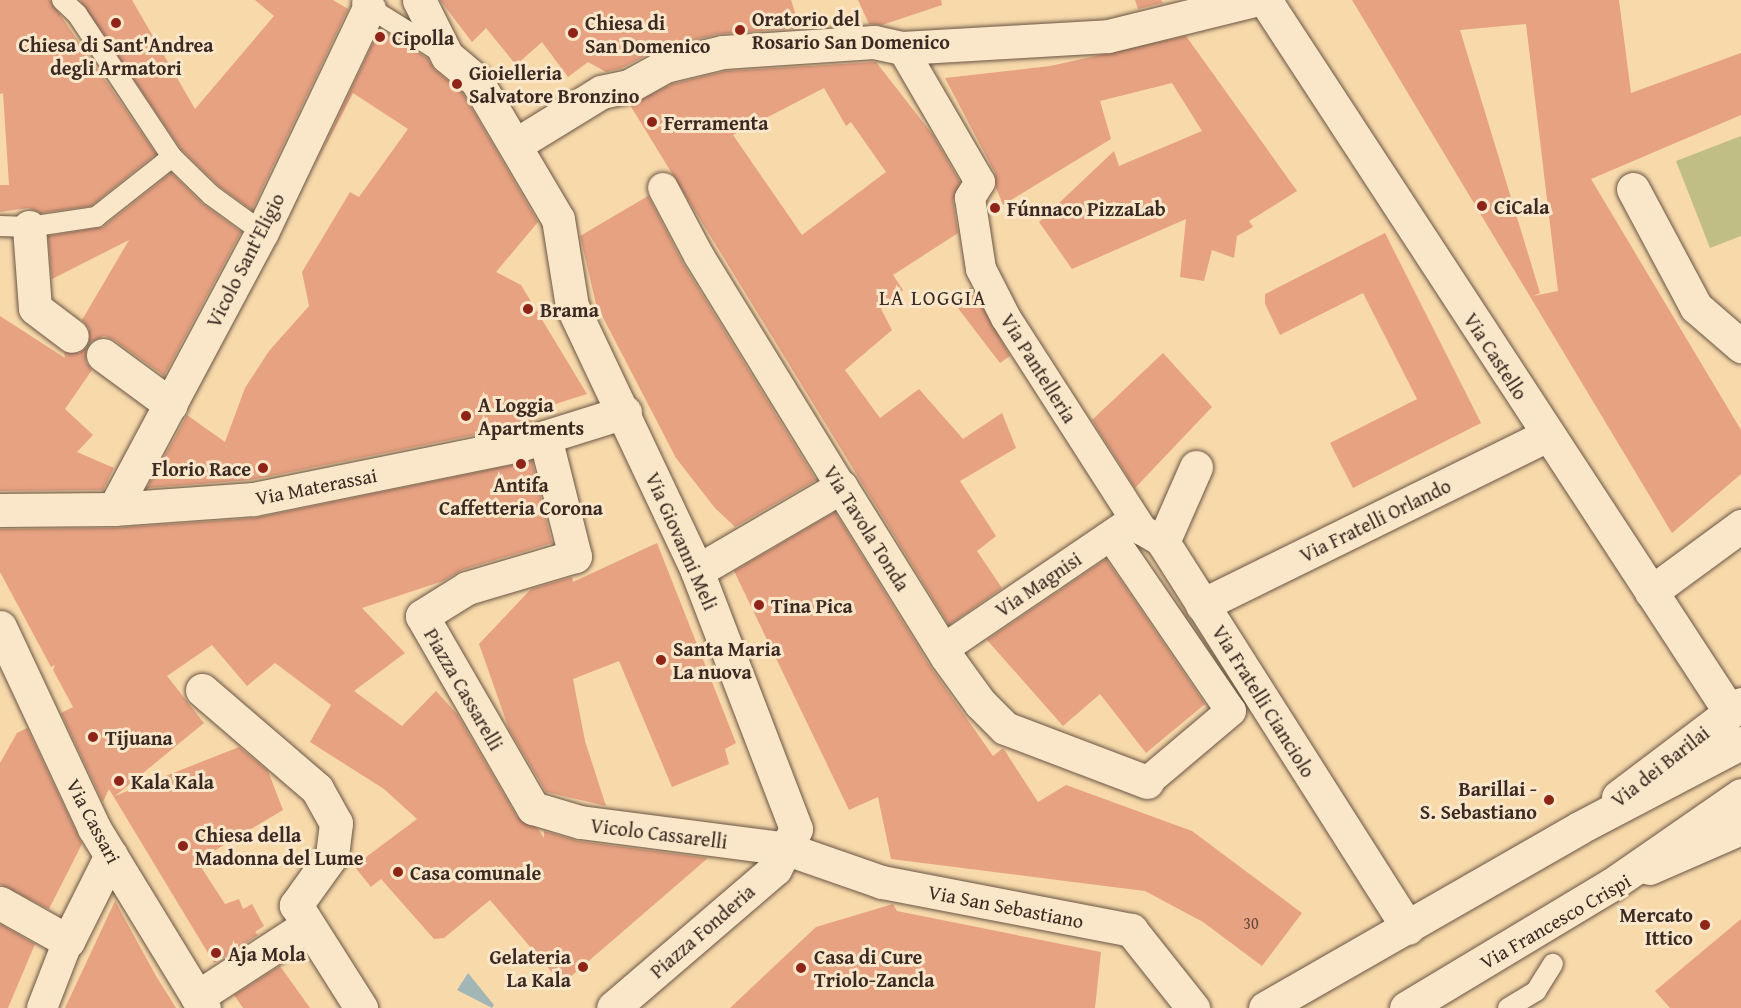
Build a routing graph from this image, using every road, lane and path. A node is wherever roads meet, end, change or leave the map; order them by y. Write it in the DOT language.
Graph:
graph roads {
  1 [pos="62,0"];
  2 [pos="419,0"];
  3 [pos="1255,0"];
  4 [pos="1265,0"];
  5 [pos="364,4"];
  6 [pos="888,45"];
  7 [pos="447,56"];
  8 [pos="515,145"];
  9 [pos="172,157"];
  10 [pos="663,188"];
  11 [pos="1633,189"];
  12 [pos="15,227"];
  13 [pos="262,232"];
  14 [pos="72,336"];
  15 [pos="1741,345"];
  16 [pos="103,355"];
  17 [pos="171,405"];
  18 [pos="625,412"];
  19 [pos="1547,435"];
  20 [pos="545,437"];
  21 [pos="1196,467"];
  22 [pos="841,487"];
  23 [pos="114,509"];
  24 [pos="0,510"];
  25 [pos="1741,526"];
  26 [pos="1123,527"];
  27 [pos="1164,542"];
  28 [pos="697,571"];
  29 [pos="1651,592"];
  30 [pos="1203,605"];
  31 [pos="0,627"];
  32 [pos="942,650"];
  33 [pos="202,690"];
  34 [pos="1735,708"];
  35 [pos="1741,743"];
  36 [pos="1147,782"];
  37 [pos="1741,795"];
  38 [pos="533,808"];
  39 [pos="1579,828"];
  40 [pos="1741,828"];
  41 [pos="787,849"];
  42 [pos="111,855"];
  43 [pos="1611,885"];
  44 [pos="0,903"];
  45 [pos="308,925"];
  46 [pos="1408,928"];
  47 [pos="68,941"];
  48 [pos="1553,964"];
  49 [pos="200,1002"];
  50 [pos="42,1008"];
  51 [pos="361,1008"];
  52 [pos="613,1008"];
  53 [pos="1193,1008"];
  54 [pos="1265,1008"];
  55 [pos="1406,1008"];
  56 [pos="1508,1008"];
  1 -- 9 [label="lane"];
  2 -- 7 [label="street"];
  3 -- 6 [label="street"];
  4 -- 19 [label="street, Via Castello"];
  5 -- 7 [label="lane"];
  5 -- 13 [label="street, Vicolo Sant'Eligio"];
  6 -- 8 [label="street"];
  6 -- 26 [label="street, Via Pantelleria"];
  7 -- 8 [label="street"];
  8 -- 18 [label="street, Via Giovanni Meli"];
  9 -- 12 [label="lane"];
  9 -- 13 [label="lane"];
  10 -- 22 [label="street, Via Tavola Tonda"];
  11 -- 15 [label="street"];
  12 -- 14 [label="street"];
  13 -- 17 [label="street, Vicolo Sant'Eligio"];
  16 -- 17 [label="street"];
  17 -- 23 [label="street, Vicolo Sant'Eligio"];
  18 -- 20 [label="street, Via Materassai"];
  18 -- 28 [label="street, Via Giovanni Meli"];
  19 -- 29 [label="street, Via Castello"];
  19 -- 30 [label="street, Via Fratelli Orlando"];
  20 -- 23 [label="street, Via Materassai"];
  20 -- 38 [label="street, Piazza Cassarelli"];
  21 -- 27 [label="street"];
  22 -- 28 [label="street"];
  22 -- 32 [label="street, Via Tavola Tonda"];
  23 -- 24 [label="street, Via Materassai"];
  25 -- 29 [label="street"];
  26 -- 27 [label="street, Via Pantelleria"];
  26 -- 32 [label="street, Via Magnisi"];
  26 -- 36 [label="street"];
  27 -- 30 [label="street, Via Fratelli Cianciolo"];
  28 -- 41 [label="street, Via Giovanni Meli"];
  29 -- 34 [label="street, Via Castello"];
  30 -- 46 [label="street, Via Fratelli Cianciolo"];
  31 -- 42 [label="street, Via Cassari"];
  32 -- 36 [label="street, Via Tavola Tonda"];
  33 -- 45 [label="street"];
  34 -- 39 [label="street, Via dei Barilai"];
  35 -- 39 [label="street"];
  37 -- 43 [label="street"];
  38 -- 41 [label="street, Vicolo Cassarelli"];
  39 -- 46 [label="street"];
  40 -- 43 [label="street, Via Francesco Crispi"];
  41 -- 52 [label="street, Piazza Fonderia"];
  41 -- 53 [label="street, Via San Sebastiano"];
  42 -- 47 [label="street"];
  42 -- 49 [label="street, Via Cassari"];
  43 -- 55 [label="street, Via Francesco Crispi"];
  44 -- 47 [label="street"];
  45 -- 49 [label="street"];
  45 -- 51 [label="street"];
  46 -- 54 [label="street"];
  47 -- 50 [label="street"];
  48 -- 56 [label="lane"];
}
